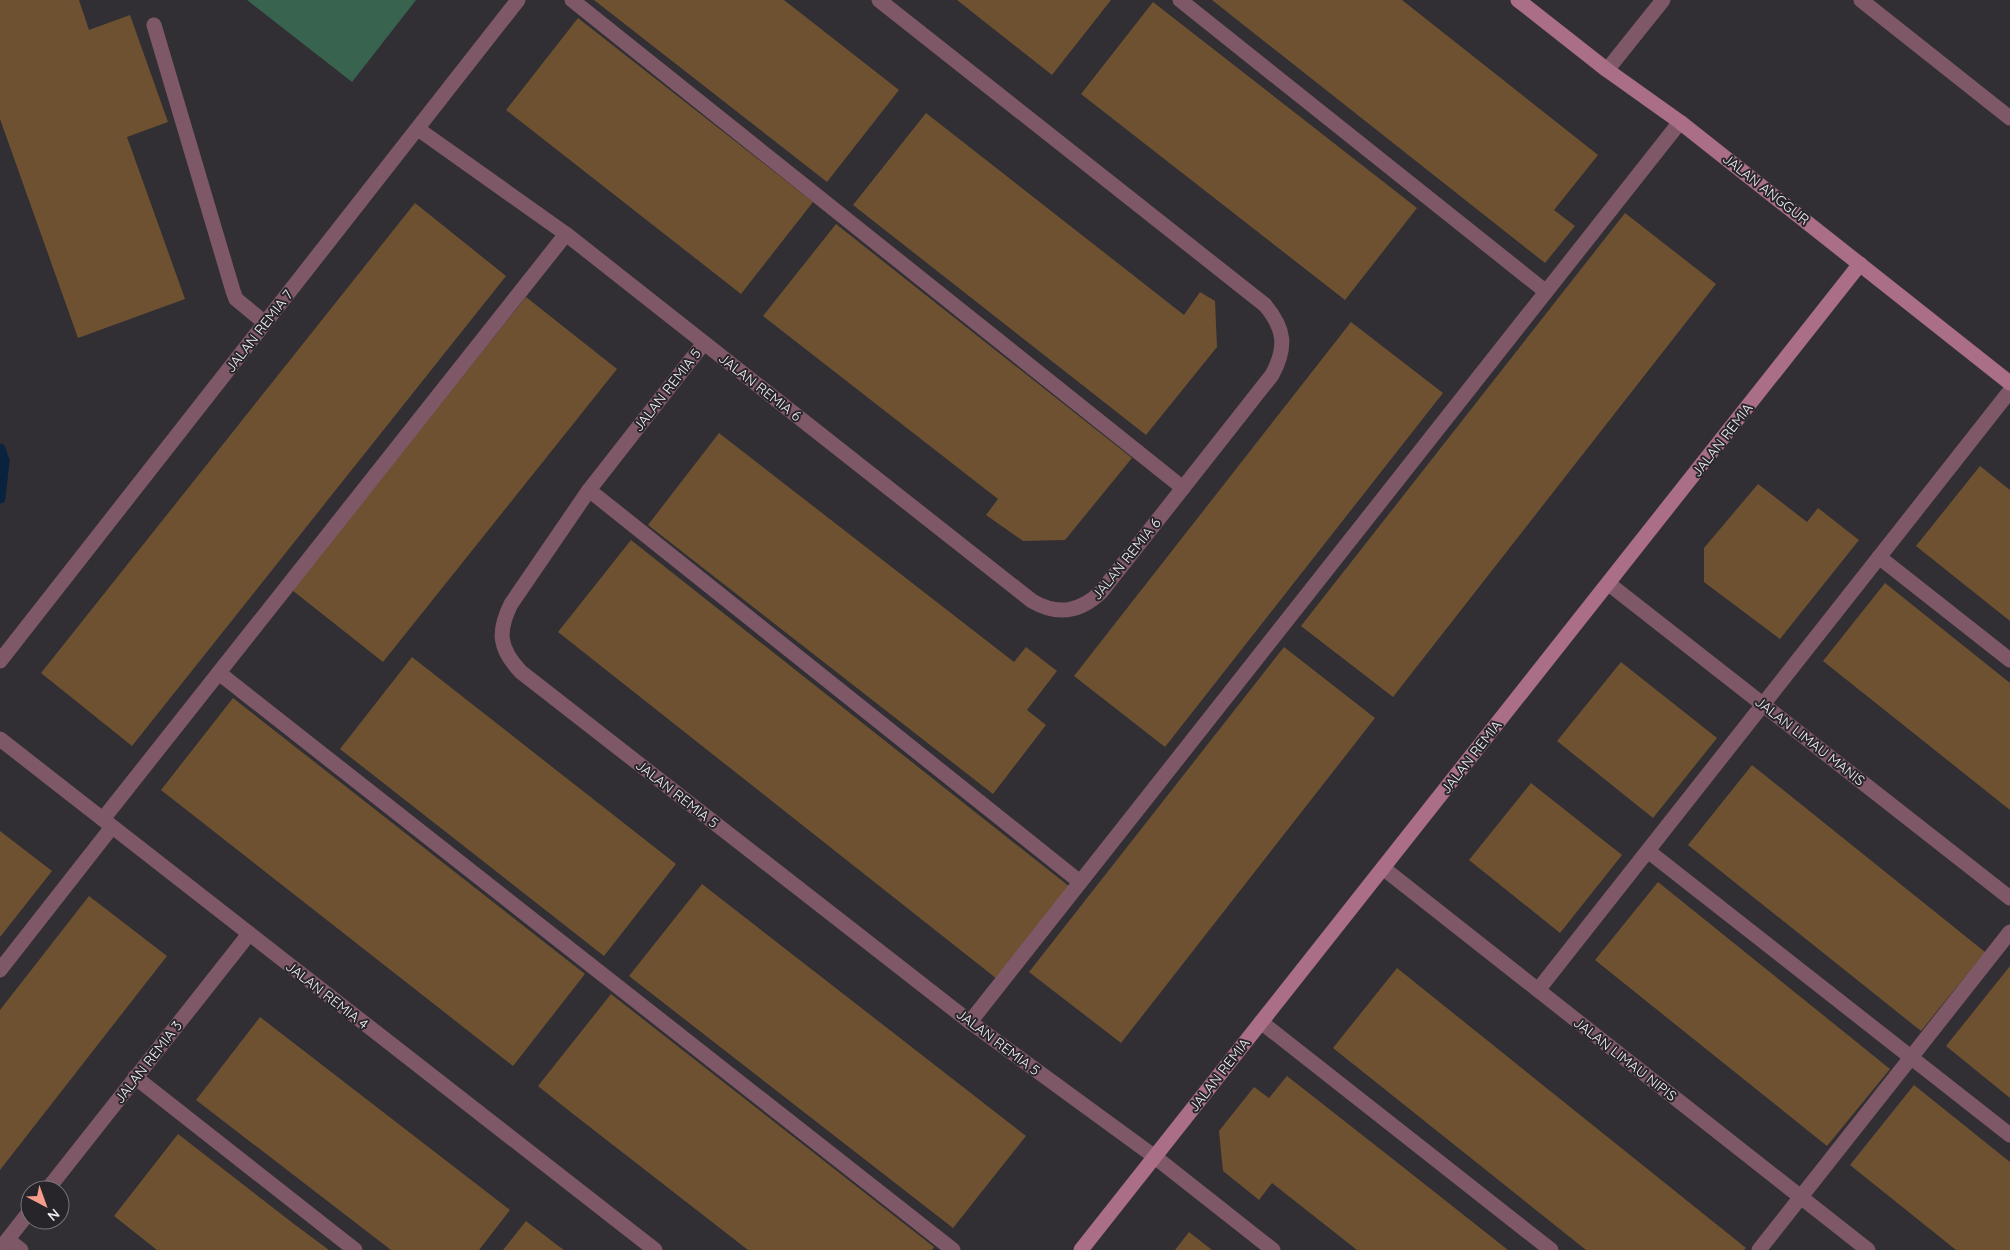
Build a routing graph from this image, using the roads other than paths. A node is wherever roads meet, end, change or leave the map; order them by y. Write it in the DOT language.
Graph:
graph roads {
  1 [pos="518,0"];
  2 [pos="572,0"];
  3 [pos="879,0"];
  4 [pos="1180,0"];
  5 [pos="1518,0"];
  6 [pos="1663,0"];
  7 [pos="1861,0"];
  8 [pos="154,25"];
  9 [pos="1607,70"];
  10 [pos="2010,118"];
  11 [pos="1680,122"];
  12 [pos="418,129"];
  13 [pos="566,234"];
  14 [pos="1860,264"];
  15 [pos="1545,291"];
  16 [pos="265,324"];
  17 [pos="704,343"];
  18 [pos="2010,383"];
  19 [pos="2010,391"];
  20 [pos="1183,488"];
  21 [pos="589,490"];
  22 [pos="1879,557"];
  23 [pos="1609,584"];
  24 [pos="2010,660"];
  25 [pos="0,661"];
  26 [pos="219,673"];
  27 [pos="1763,704"];
  28 [pos="0,739"];
  29 [pos="108,823"];
  30 [pos="1648,851"];
  31 [pos="1383,868"];
  32 [pos="1080,882"];
  33 [pos="2010,898"];
  34 [pos="2010,932"];
  35 [pos="249,934"];
  36 [pos="0,970"];
  37 [pos="1538,990"];
  38 [pos="970,1022"];
  39 [pos="1261,1022"];
  40 [pos="1911,1058"];
  41 [pos="135,1077"];
  42 [pos="2010,1135"];
  43 [pos="1155,1157"];
  44 [pos="54,1180"];
  45 [pos="1801,1197"];
  46 [pos="20,1224"];
  47 [pos="4,1244"];
  48 [pos="21,1250"];
  49 [pos="355,1250"];
  50 [pos="655,1250"];
  51 [pos="953,1250"];
  52 [pos="1081,1250"];
  53 [pos="1273,1250"];
  54 [pos="1551,1250"];
  55 [pos="1759,1250"];
  56 [pos="1868,1250"];
  1 -- 12 [label="street, JALAN REMIA 7"];
  2 -- 20 [label="street"];
  3 -- 20 [label="street, JALAN REMIA 6"];
  4 -- 15 [label="street"];
  5 -- 9 [label="street, JALAN ANGGUR"];
  6 -- 9 [label="street"];
  7 -- 10 [label="street"];
  8 -- 16 [label="street"];
  9 -- 11 [label="street, JALAN ANGGUR"];
  11 -- 14 [label="street, JALAN ANGGUR"];
  11 -- 15 [label="street"];
  12 -- 13 [label="street, JALAN REMIA 6"];
  12 -- 16 [label="street, JALAN REMIA 7"];
  13 -- 17 [label="street, JALAN REMIA 6"];
  13 -- 26 [label="street"];
  14 -- 18 [label="street, JALAN ANGGUR"];
  14 -- 23 [label="street, JALAN REMIA"];
  15 -- 32 [label="street"];
  16 -- 25 [label="street, JALAN REMIA 7"];
  17 -- 20 [label="street, JALAN REMIA 6"];
  17 -- 21 [label="street, JALAN REMIA 5"];
  19 -- 22 [label="street"];
  21 -- 32 [label="street"];
  21 -- 38 [label="street, JALAN REMIA 5"];
  22 -- 24 [label="street"];
  22 -- 27 [label="street"];
  23 -- 27 [label="street, JALAN LIMAU MANIS"];
  23 -- 31 [label="street, JALAN REMIA"];
  26 -- 29 [label="street"];
  26 -- 51 [label="street"];
  27 -- 30 [label="street"];
  27 -- 33 [label="street, JALAN LIMAU MANIS"];
  28 -- 29 [label="street, JALAN REMIA 4"];
  29 -- 35 [label="street, JALAN REMIA 4"];
  29 -- 36 [label="street"];
  30 -- 37 [label="street"];
  30 -- 40 [label="street"];
  31 -- 37 [label="street, JALAN LIMAU NIPIS"];
  31 -- 39 [label="street, JALAN REMIA"];
  32 -- 38 [label="street"];
  34 -- 40 [label="street"];
  35 -- 41 [label="street, JALAN REMIA 3"];
  35 -- 50 [label="street, JALAN REMIA 4"];
  37 -- 45 [label="street, JALAN LIMAU NIPIS"];
  38 -- 43 [label="street, JALAN REMIA 5"];
  39 -- 43 [label="street, JALAN REMIA"];
  39 -- 54 [label="street"];
  40 -- 42 [label="street"];
  40 -- 45 [label="street"];
  41 -- 44 [label="street, JALAN REMIA 3"];
  41 -- 49 [label="street"];
  43 -- 52 [label="street, JALAN REMIA"];
  43 -- 53 [label="street, JALAN REMIA 5"];
  45 -- 55 [label="street"];
  45 -- 56 [label="street, JALAN LIMAU NIPIS"];
  46 -- 47 [label="street"];
  47 -- 48 [label="street"];
}
